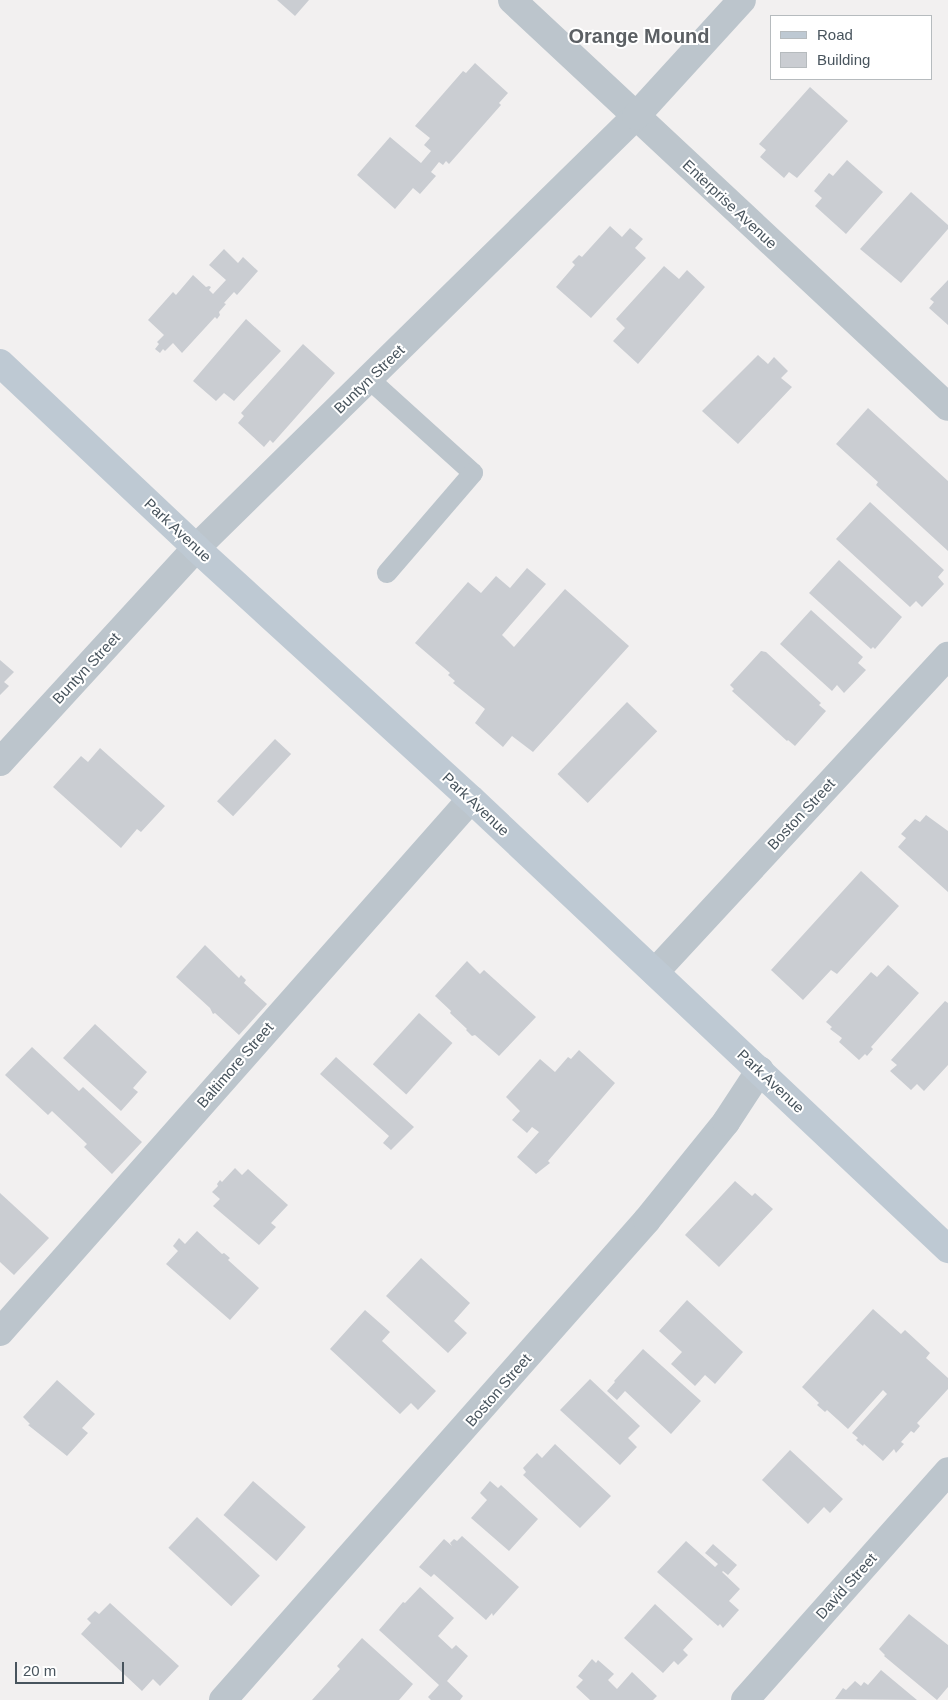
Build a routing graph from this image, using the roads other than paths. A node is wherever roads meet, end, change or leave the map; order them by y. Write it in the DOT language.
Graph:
graph roads {
  1 [pos="512,0"];
  2 [pos="742,0"];
  3 [pos="636,116"];
  4 [pos="0,363"];
  5 [pos="369,379"];
  6 [pos="948,407"];
  7 [pos="196,548"];
  8 [pos="387,573"];
  9 [pos="948,656"];
  10 [pos="0,762"];
  11 [pos="471,799"];
  12 [pos="654,972"];
  13 [pos="760,1070"];
  14 [pos="948,1249"];
  15 [pos="0,1332"];
  16 [pos="948,1471"];
  17 [pos="223,1700"];
  18 [pos="744,1700"];
  1 -- 3 [label="street, Enterprise Avenue"];
  2 -- 3 [label="street, Buntyn Street"];
  3 -- 5 [label="street, Buntyn Street"];
  3 -- 6 [label="street, Enterprise Avenue"];
  4 -- 7 [label="main road, Park Avenue"];
  5 -- 7 [label="street, Buntyn Street"];
  5 -- 8 [label="lane"];
  7 -- 10 [label="street, Buntyn Street"];
  7 -- 11 [label="main road, Park Avenue"];
  9 -- 12 [label="street, Boston Street"];
  11 -- 12 [label="main road, Park Avenue"];
  11 -- 15 [label="street, Baltimore Street"];
  12 -- 13 [label="main road, Park Avenue"];
  13 -- 14 [label="main road, Park Avenue"];
  13 -- 17 [label="street, Boston Street"];
  16 -- 18 [label="street, David Street"];
}
